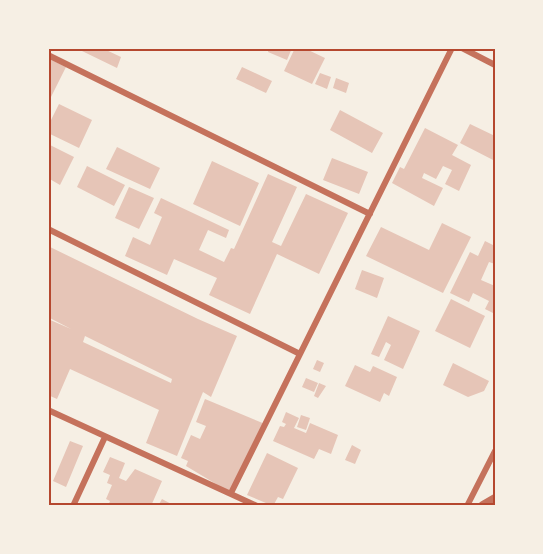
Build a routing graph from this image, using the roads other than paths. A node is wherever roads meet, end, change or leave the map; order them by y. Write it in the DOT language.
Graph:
graph roads {
  1 [pos="452,48"];
  2 [pos="462,48"];
  3 [pos="48,55"];
  4 [pos="495,64"];
  5 [pos="370,214"];
  6 [pos="48,229"];
  7 [pos="300,354"];
  8 [pos="48,410"];
  9 [pos="105,437"];
  10 [pos="495,451"];
  11 [pos="231,493"];
  12 [pos="495,499"];
  13 [pos="73,506"];
  14 [pos="257,506"];
  15 [pos="467,506"];
  16 [pos="483,506"];
  1 -- 5 [label="street"];
  2 -- 4 [label="street"];
  3 -- 5 [label="street"];
  5 -- 7 [label="street"];
  6 -- 7 [label="street"];
  7 -- 11 [label="street"];
  8 -- 9 [label="street"];
  9 -- 11 [label="street"];
  9 -- 13 [label="street"];
  10 -- 15 [label="street"];
  11 -- 14 [label="street"];
  12 -- 16 [label="street"];
}
